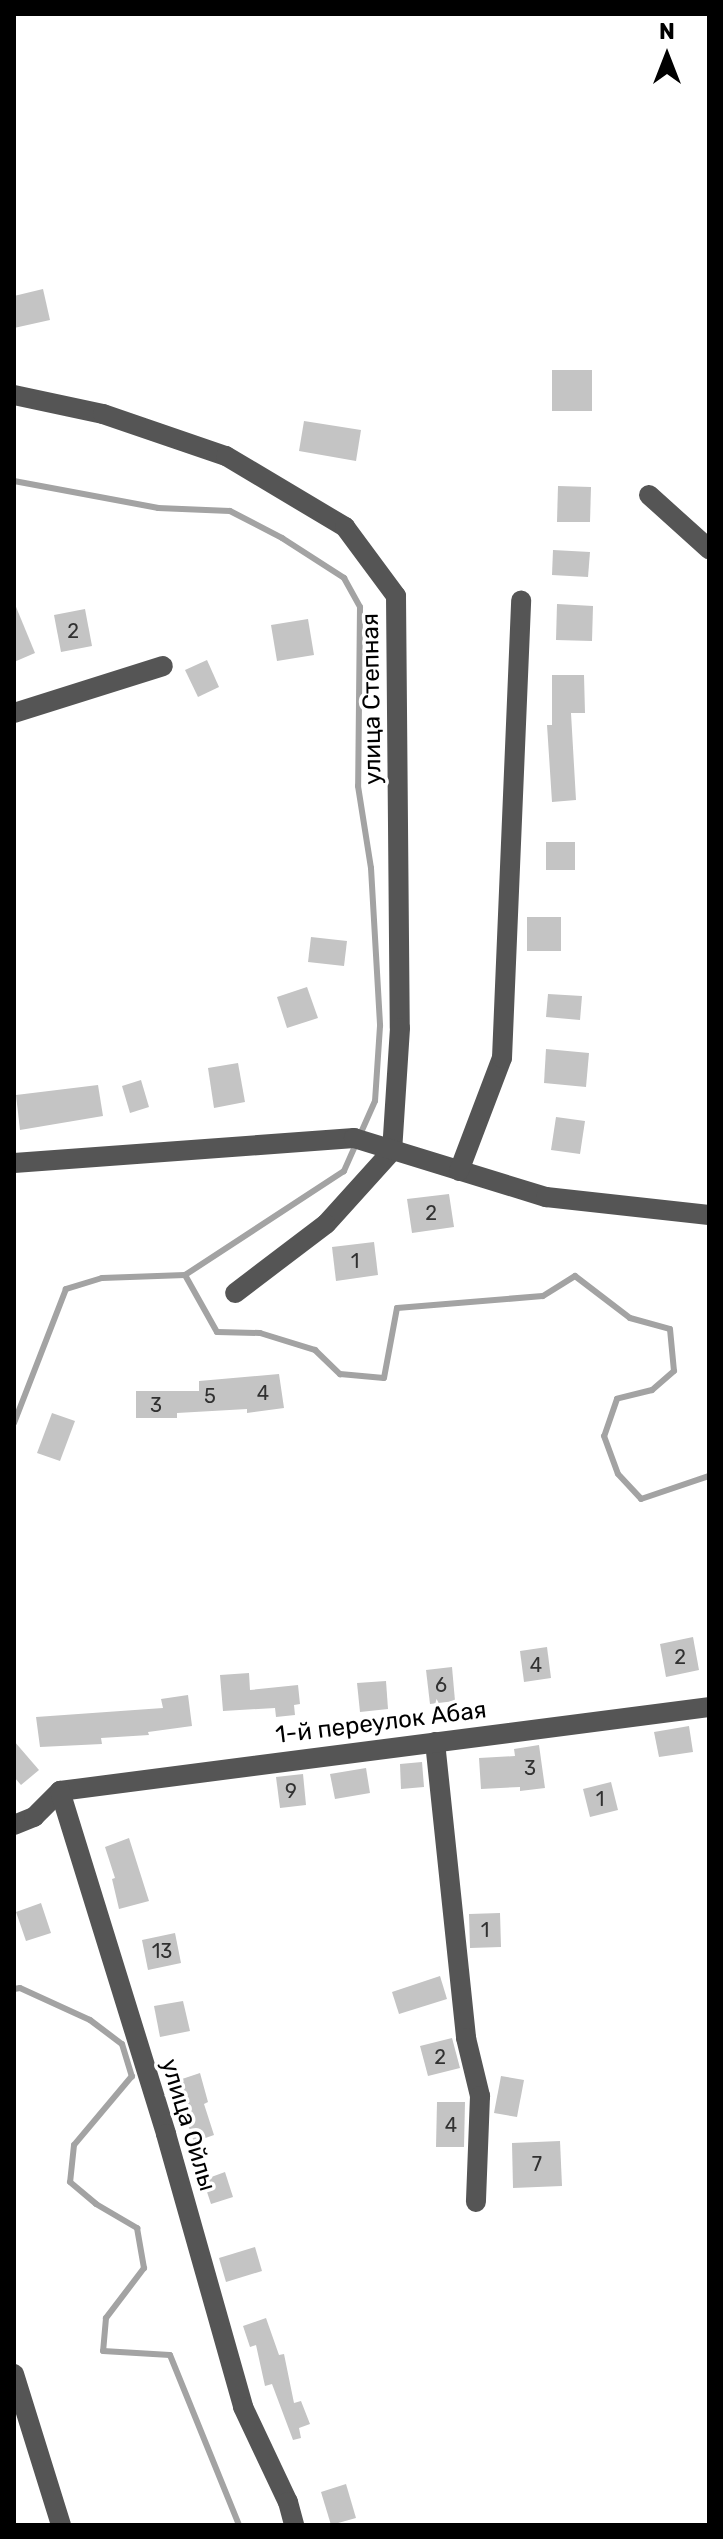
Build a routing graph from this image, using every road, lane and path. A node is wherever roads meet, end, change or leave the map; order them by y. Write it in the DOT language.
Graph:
graph roads {
  1 [pos="14,395"];
  2 [pos="649,495"];
  3 [pos="709,549"];
  4 [pos="521,600"];
  5 [pos="163,666"];
  6 [pos="14,713"];
  7 [pos="392,1151"];
  8 [pos="14,1163"];
  9 [pos="459,1171"];
  10 [pos="709,1215"];
  11 [pos="235,1293"];
  12 [pos="709,1707"];
  13 [pos="435,1742"];
  14 [pos="60,1791"];
  15 [pos="14,1825"];
  16 [pos="476,2202"];
  17 [pos="14,2374"];
  18 [pos="61,2525"];
  19 [pos="294,2525"];
  1 -- 7 [label="street, улица Степная"];
  2 -- 3 [label="street"];
  4 -- 9 [label="street"];
  5 -- 6 [label="street"];
  7 -- 8 [label="street"];
  7 -- 9 [label="street"];
  7 -- 11 [label="street"];
  9 -- 10 [label="street"];
  12 -- 13 [label="street, 1-й переулок Абая"];
  13 -- 14 [label="street, 1-й переулок Абая"];
  13 -- 16 [label="street"];
  14 -- 15 [label="street"];
  14 -- 19 [label="street, улица Ойлы"];
  17 -- 18 [label="street"];
}
